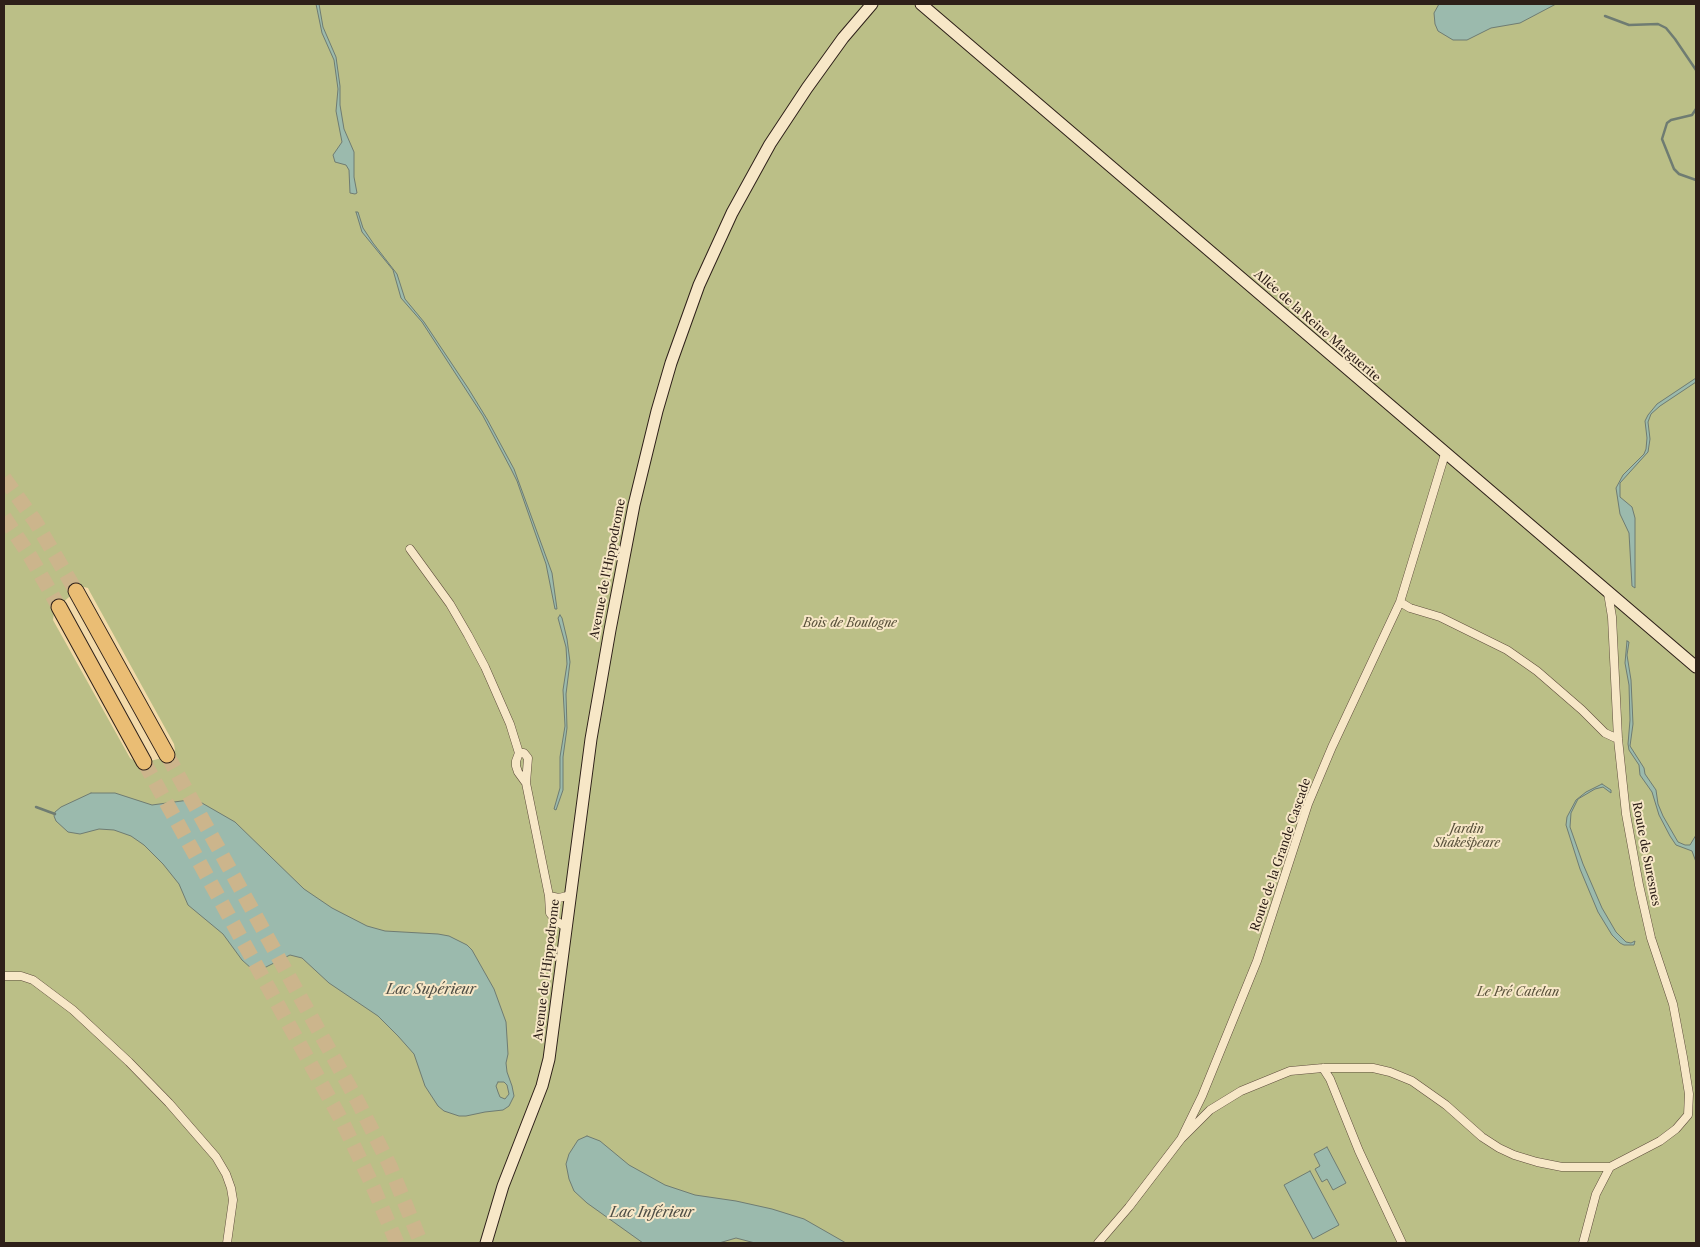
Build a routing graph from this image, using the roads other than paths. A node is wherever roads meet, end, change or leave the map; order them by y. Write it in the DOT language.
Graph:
graph roads {
  1 [pos="872,4"];
  2 [pos="921,4"];
  3 [pos="1445,454"];
  4 [pos="410,549"];
  5 [pos="76,591"];
  6 [pos="1608,592"];
  7 [pos="1400,602"];
  8 [pos="59,607"];
  9 [pos="1696,667"];
  10 [pos="1618,739"];
  11 [pos="519,753"];
  12 [pos="167,756"];
  13 [pos="144,762"];
  14 [pos="526,783"];
  15 [pos="571,895"];
  16 [pos="549,896"];
  17 [pos="566,927"];
  18 [pos="4,976"];
  19 [pos="1323,1068"];
  20 [pos="1181,1139"];
  21 [pos="1610,1167"];
  22 [pos="227,1243"];
  23 [pos="486,1243"];
  24 [pos="1098,1243"];
  25 [pos="1402,1243"];
  26 [pos="1583,1243"];
  1 -- 15 [label="main road, Avenue de l'Hippodrome"];
  2 -- 3 [label="main road, Allée de la Reine Marguerite"];
  3 -- 6 [label="main road, Allée de la Reine Marguerite"];
  3 -- 7 [label="street, Route de la Grande Cascade"];
  4 -- 11 [label="street"];
  5 -- 12 [label="highway"];
  6 -- 9 [label="main road, Allée de la Reine Marguerite"];
  6 -- 10 [label="street, Route de Suresnes"];
  7 -- 10 [label="street"];
  7 -- 20 [label="street, Route de la Grande Cascade"];
  8 -- 13 [label="highway"];
  10 -- 21 [label="street, Route de Suresnes"];
  11 -- 14 [label="street"];
  11 -- 14 [label="street"];
  14 -- 16 [label="street"];
  15 -- 16 [label="street"];
  15 -- 17 [label="main road, Avenue de l'Hippodrome"];
  16 -- 17 [label="street"];
  17 -- 23 [label="main road, Avenue de l'Hippodrome"];
  18 -- 22 [label="street"];
  19 -- 20 [label="street"];
  19 -- 21 [label="street"];
  19 -- 25 [label="street"];
  20 -- 24 [label="street, Route de la Grande Cascade"];
  21 -- 26 [label="street"];
}
